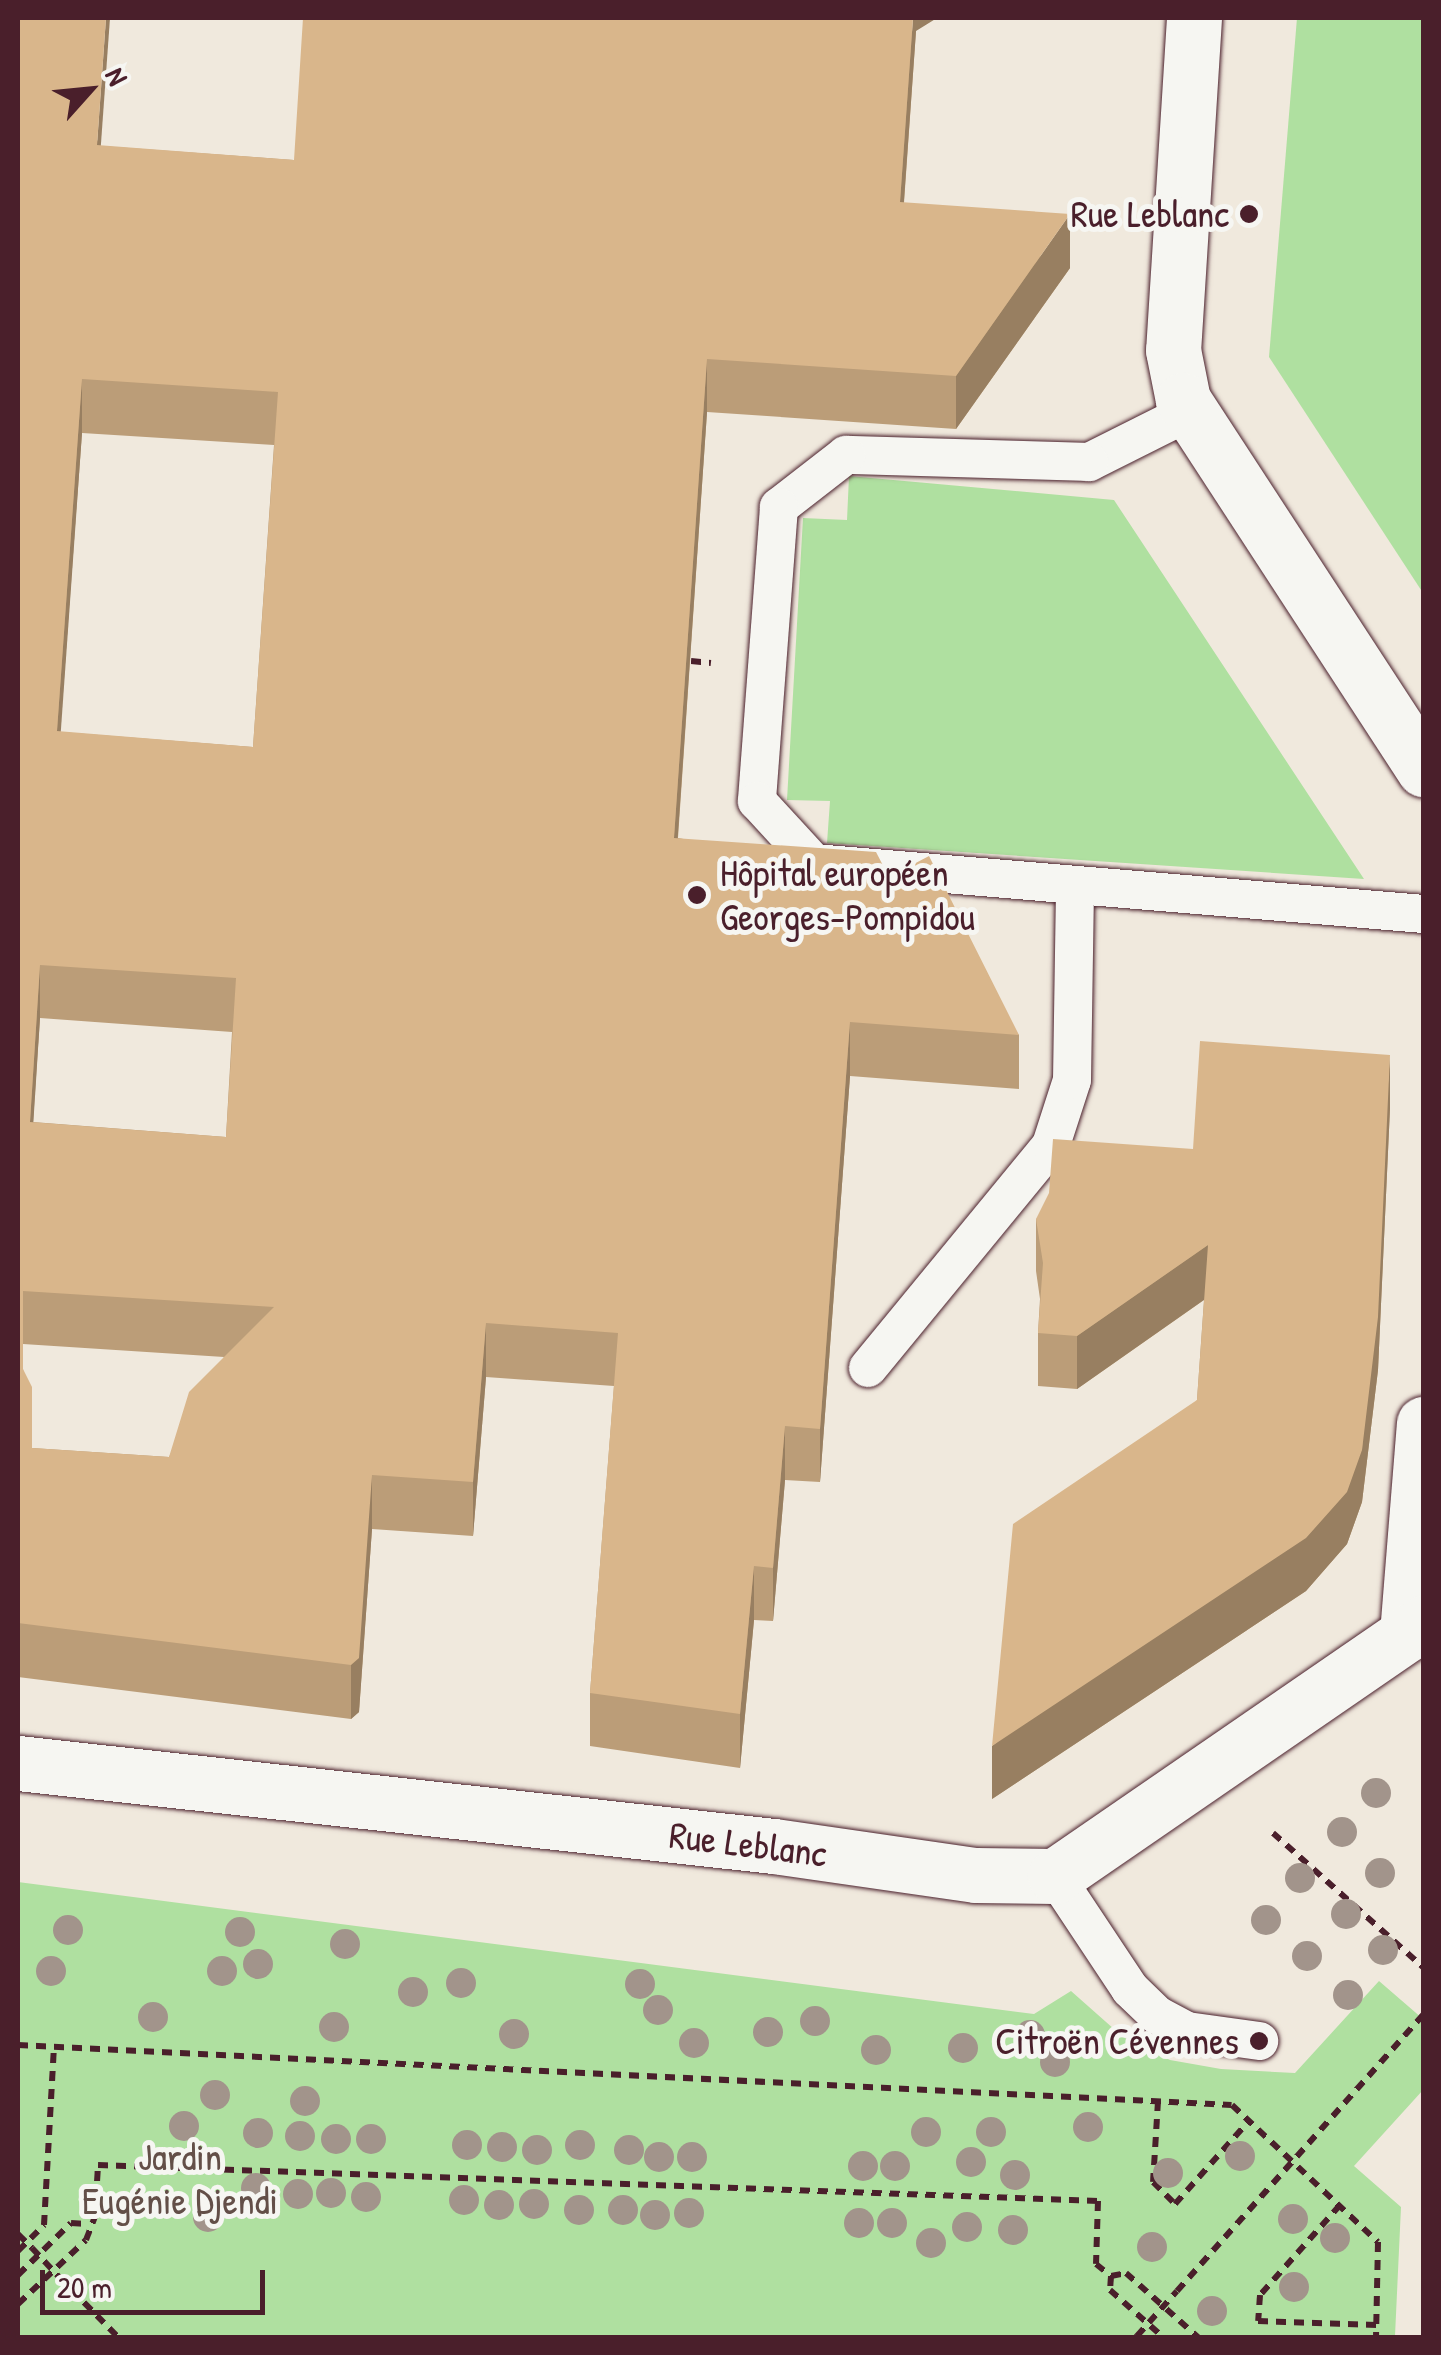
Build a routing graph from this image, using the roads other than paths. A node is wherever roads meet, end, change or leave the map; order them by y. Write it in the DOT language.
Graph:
graph roads {
  1 [pos="1194,18"];
  2 [pos="1188,412"];
  3 [pos="1424,769"];
  4 [pos="1075,886"];
  5 [pos="1424,914"];
  6 [pos="868,1368"];
  7 [pos="1424,1424"];
  8 [pos="1415,1628"];
  9 [pos="18,1763"];
  10 [pos="1055,1876"];
  11 [pos="1259,2041"];
  1 -- 2 [label="street"];
  2 -- 3 [label="street"];
  2 -- 4 [label="lane"];
  4 -- 5 [label="lane"];
  4 -- 6 [label="lane"];
  7 -- 8 [label="street"];
  8 -- 10 [label="street"];
  9 -- 10 [label="street, Rue Leblanc"];
  10 -- 11 [label="lane"];
}
